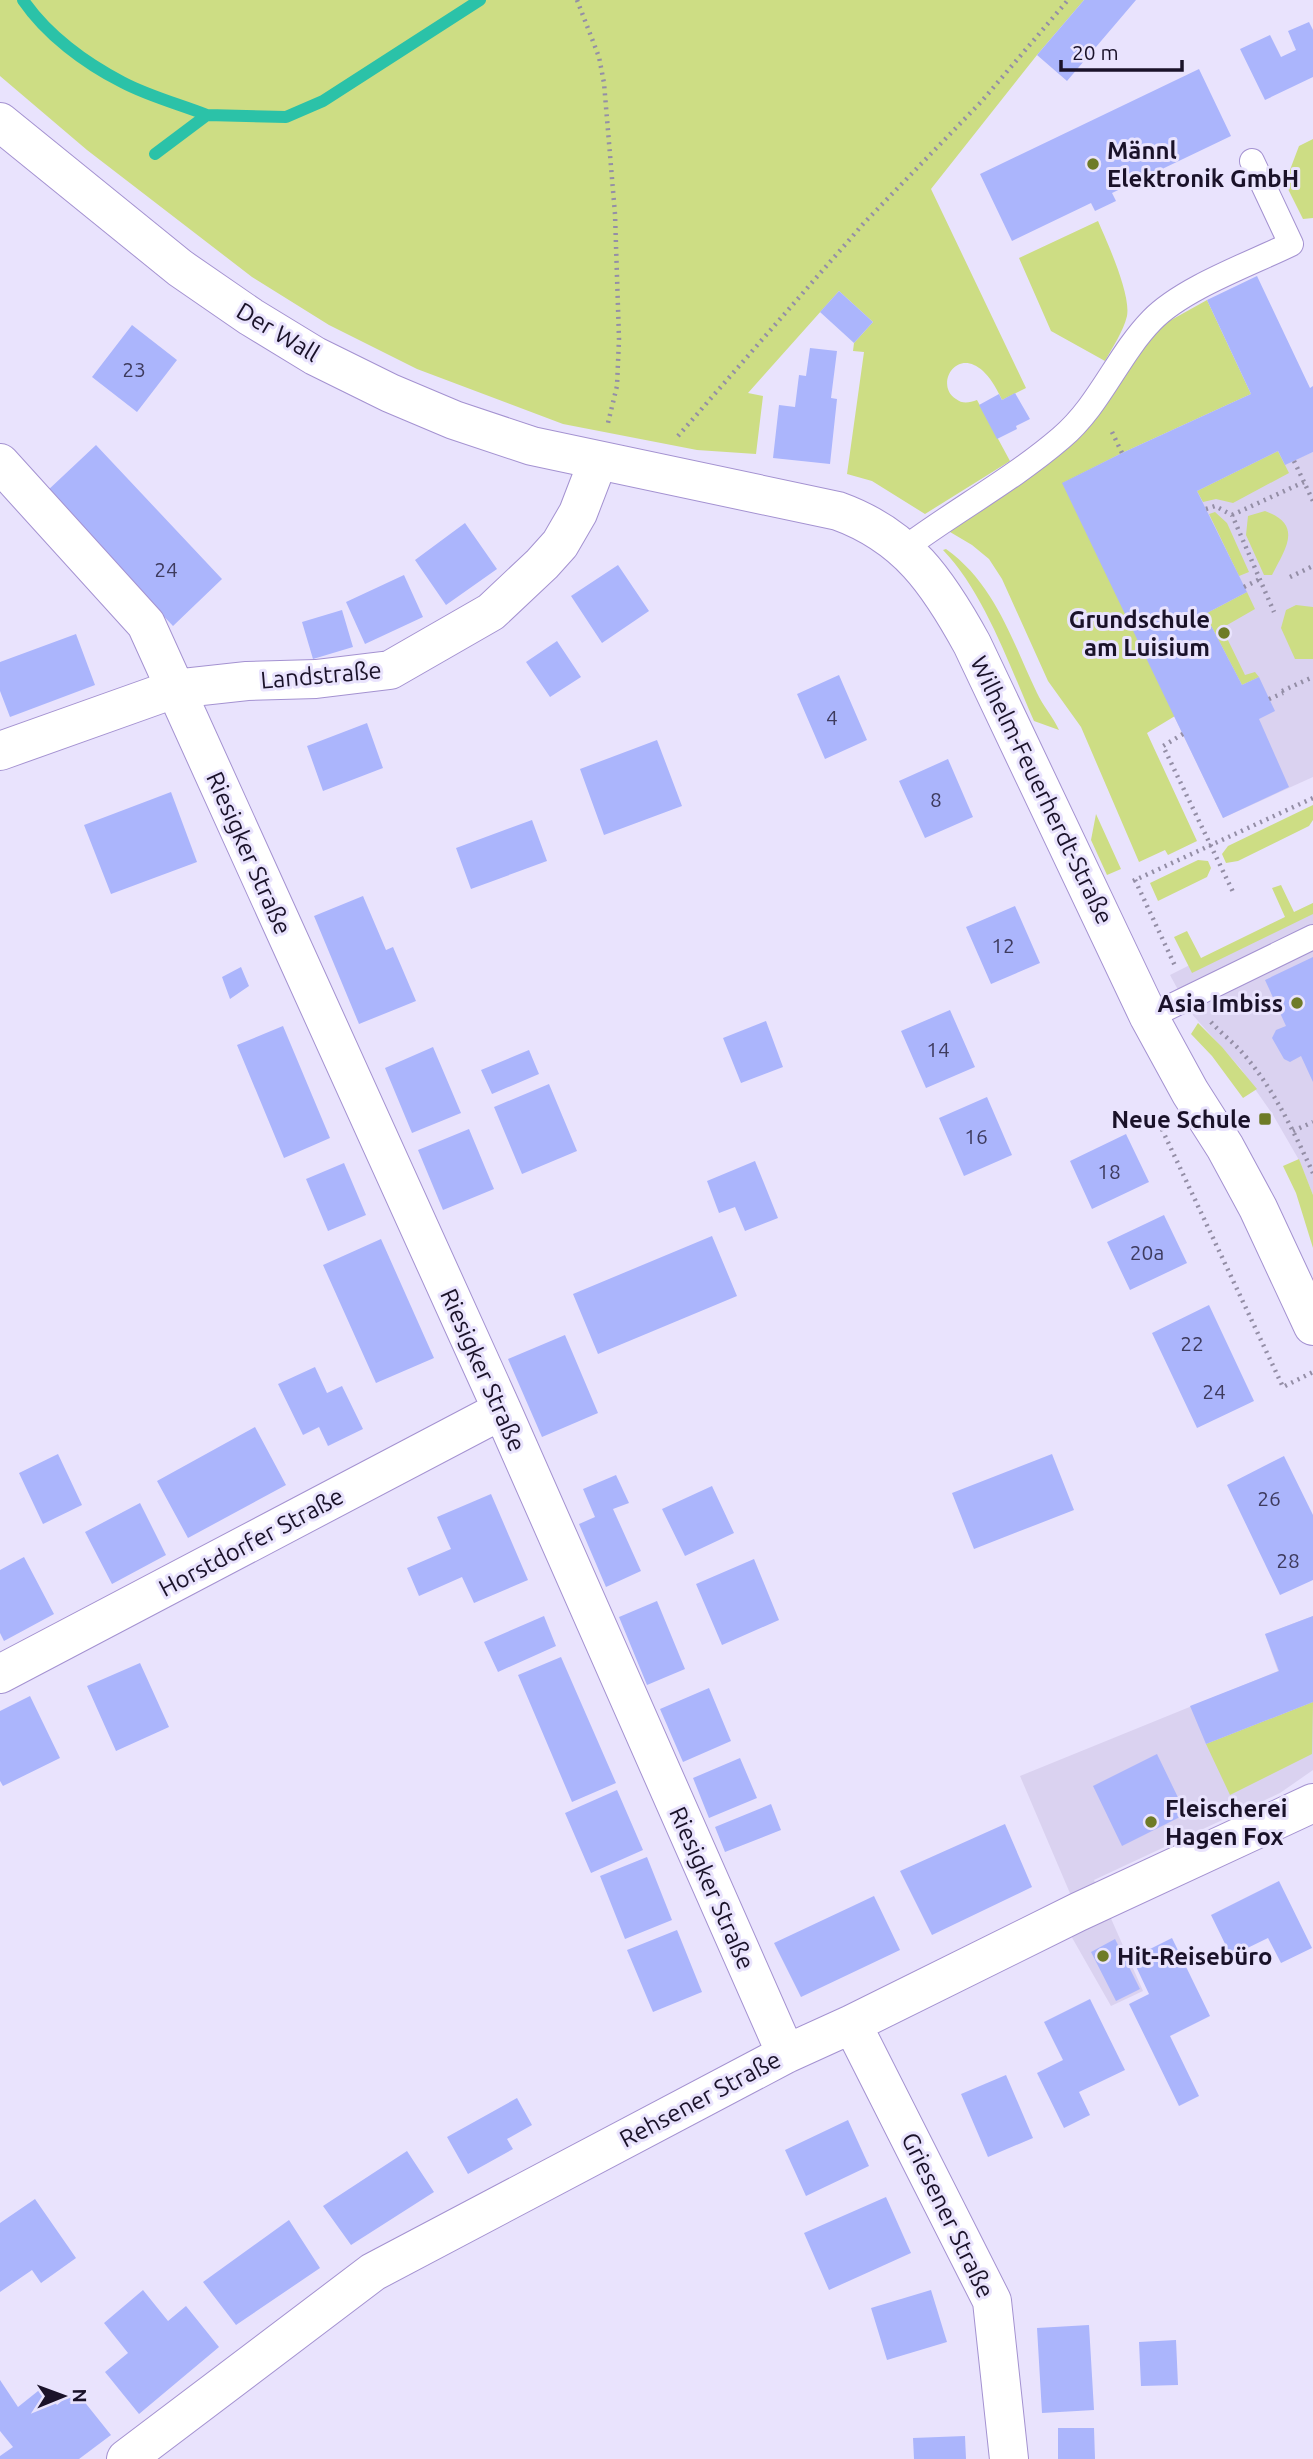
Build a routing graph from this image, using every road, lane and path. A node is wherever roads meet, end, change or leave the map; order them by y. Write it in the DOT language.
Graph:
graph roads {
  1 [pos="577,0"];
  2 [pos="1068,0"];
  3 [pos="0,122"];
  4 [pos="1252,161"];
  5 [pos="674,440"];
  6 [pos="598,461"];
  7 [pos="1294,461"];
  8 [pos="0,463"];
  9 [pos="1304,482"];
  10 [pos="1313,500"];
  11 [pos="1206,509"];
  12 [pos="1232,515"];
  13 [pos="905,548"];
  14 [pos="1313,566"];
  15 [pos="1290,577"];
  16 [pos="1260,579"];
  17 [pos="1244,587"];
  18 [pos="1274,612"];
  19 [pos="1313,677"];
  20 [pos="174,689"];
  21 [pos="1269,699"];
  22 [pos="1183,734"];
  23 [pos="0,751"];
  24 [pos="1313,798"];
  25 [pos="1209,845"];
  26 [pos="1135,880"];
  27 [pos="1233,892"];
  28 [pos="1313,937"];
  29 [pos="1149,1017"];
  30 [pos="1155,1113"];
  31 [pos="1313,1122"];
  32 [pos="1313,1173"];
  33 [pos="1313,1326"];
  34 [pos="1313,1372"];
  35 [pos="502,1410"];
  36 [pos="0,1674"];
  37 [pos="1313,1803"];
  38 [pos="852,2024"];
  39 [pos="786,2054"];
  40 [pos="126,2459"];
  41 [pos="1009,2459"];
  1 -- 6 [label="path"];
  2 -- 5 [label="path"];
  3 -- 6 [label="street, Der Wall"];
  4 -- 13 [label="lane"];
  6 -- 13 [label="street, Wilhelm-Feuerherdt-Straße"];
  6 -- 20 [label="street, Landstraße"];
  7 -- 9 [label="path"];
  8 -- 20 [label="street, Riesigker Straße"];
  9 -- 10 [label="path"];
  9 -- 12 [label="path"];
  11 -- 12 [label="path"];
  12 -- 16 [label="path"];
  13 -- 29 [label="street, Wilhelm-Feuerherdt-Straße"];
  14 -- 15 [label="path"];
  16 -- 17 [label="path"];
  16 -- 18 [label="path"];
  19 -- 21 [label="path"];
  20 -- 23 [label="street, Landstraße"];
  20 -- 35 [label="street, Riesigker Straße"];
  22 -- 25 [label="path"];
  24 -- 25 [label="path"];
  25 -- 26 [label="path"];
  25 -- 27 [label="path"];
  28 -- 29 [label="lane"];
  29 -- 33 [label="street, Wilhelm-Feuerherdt-Straße"];
  30 -- 34 [label="path"];
  31 -- 32 [label="path"];
  35 -- 36 [label="street, Horstdorfer Straße"];
  35 -- 39 [label="street, Riesigker Straße"];
  37 -- 38 [label="street, Rehsener Straße"];
  38 -- 39 [label="street, Rehsener Straße"];
  38 -- 41 [label="street, Griesener Straße"];
  39 -- 40 [label="street, Rehsener Straße"];
}
